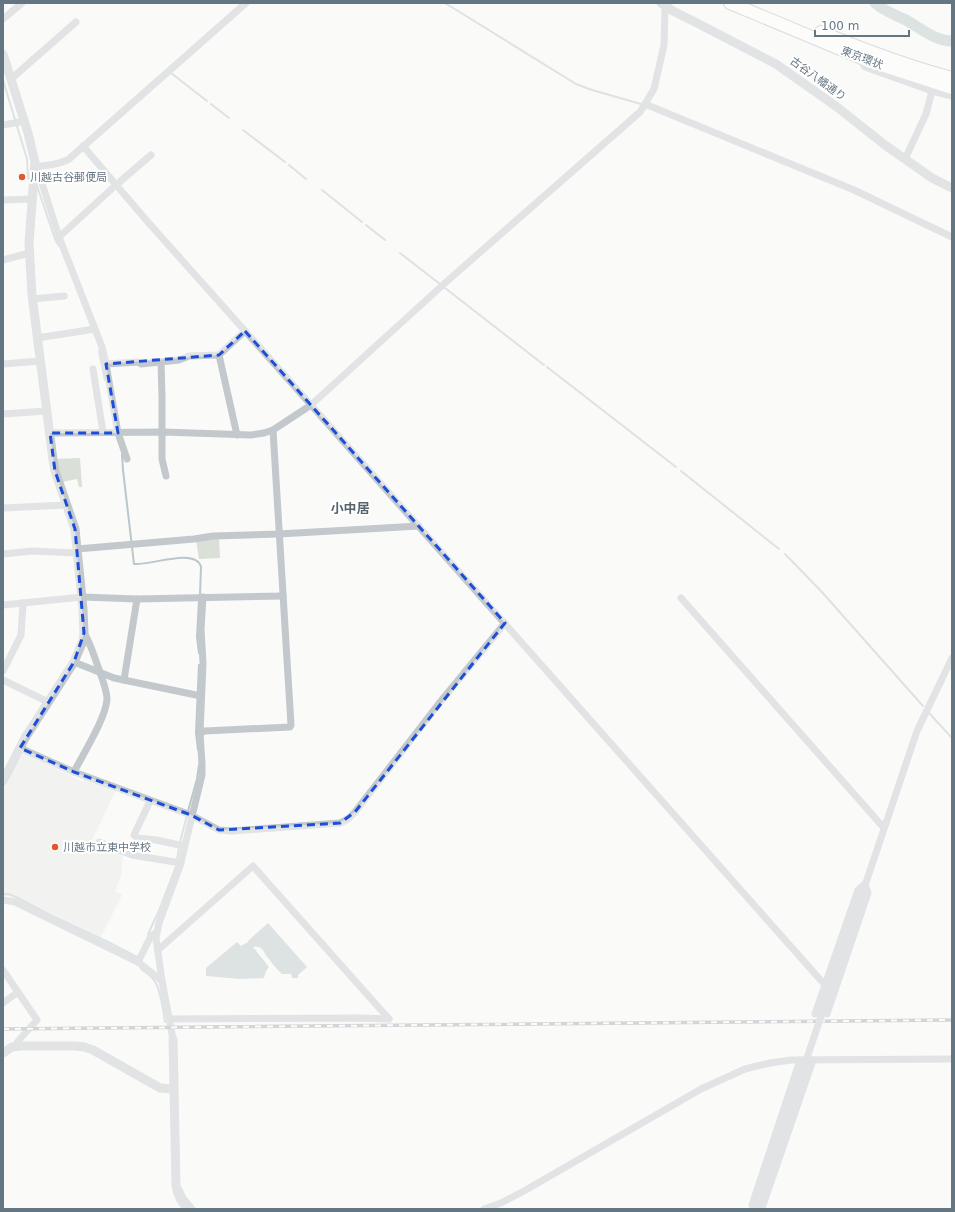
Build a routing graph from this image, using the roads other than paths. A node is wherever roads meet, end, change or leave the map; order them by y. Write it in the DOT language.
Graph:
graph roads {
  1 [pos="22,3"];
  2 [pos="246,3"];
  3 [pos="730,3"];
  4 [pos="749,3"];
  5 [pos="663,4"];
  6 [pos="3,19"];
  7 [pos="76,22"];
  8 [pos="3,54"];
  9 [pos="952,78"];
  10 [pos="11,79"];
  11 [pos="929,81"];
  12 [pos="952,88"];
  13 [pos="952,96"];
  14 [pos="645,104"];
  15 [pos="24,121"];
  16 [pos="3,125"];
  17 [pos="83,146"];
  18 [pos="151,155"];
  19 [pos="905,159"];
  20 [pos="35,170"];
  21 [pos="116,185"];
  22 [pos="952,188"];
  23 [pos="33,199"];
  24 [pos="3,200"];
  25 [pos="59,237"];
  26 [pos="952,237"];
  27 [pos="29,253"];
  28 [pos="3,260"];
  29 [pos="64,296"];
  30 [pos="32,299"];
  31 [pos="95,328"];
  32 [pos="245,331"];
  33 [pos="37,338"];
  34 [pos="219,355"];
  35 [pos="40,362"];
  36 [pos="161,362"];
  37 [pos="3,364"];
  38 [pos="106,364"];
  39 [pos="92,369"];
  40 [pos="311,405"];
  41 [pos="47,411"];
  42 [pos="3,414"];
  43 [pos="273,430"];
  44 [pos="103,432"];
  45 [pos="163,432"];
  46 [pos="50,433"];
  47 [pos="118,433"];
  48 [pos="237,436"];
  49 [pos="128,459"];
  50 [pos="166,476"];
  51 [pos="67,505"];
  52 [pos="3,508"];
  53 [pos="418,526"];
  54 [pos="279,534"];
  55 [pos="77,551"];
  56 [pos="3,554"];
  57 [pos="283,596"];
  58 [pos="82,597"];
  59 [pos="203,597"];
  60 [pos="681,598"];
  61 [pos="137,599"];
  62 [pos="23,603"];
  63 [pos="3,605"];
  64 [pos="505,623"];
  65 [pos="84,633"];
  66 [pos="952,658"];
  67 [pos="74,662"];
  68 [pos="3,672"];
  69 [pos="100,672"];
  70 [pos="3,680"];
  71 [pos="124,680"];
  72 [pos="201,696"];
  73 [pos="48,702"];
  74 [pos="200,733"];
  75 [pos="20,748"];
  76 [pos="74,772"];
  77 [pos="3,781"];
  78 [pos="150,801"];
  79 [pos="191,815"];
  80 [pos="884,828"];
  81 [pos="99,842"];
  82 [pos="184,846"];
  83 [pos="181,862"];
  84 [pos="865,884"];
  85 [pos="3,900"];
  86 [pos="157,932"];
  87 [pos="158,950"];
  88 [pos="138,962"];
  89 [pos="3,970"];
  90 [pos="162,981"];
  91 [pos="825,985"];
  92 [pos="18,992"];
  93 [pos="3,1003"];
  94 [pos="815,1014"];
  95 [pos="827,1014"];
  96 [pos="170,1019"];
  97 [pos="173,1039"];
  98 [pos="15,1046"];
  99 [pos="3,1052"];
  100 [pos="952,1059"];
  101 [pos="800,1060"];
  102 [pos="813,1060"];
  103 [pos="173,1089"];
  104 [pos="188,1209"];
  105 [pos="484,1209"];
  106 [pos="755,1209"];
  107 [pos="761,1209"];
  1 -- 6 [label="street"];
  2 -- 17 [label="street"];
  3 -- 11 [label="highway, 東京環状"];
  4 -- 11 [label="highway, 東京環状"];
  5 -- 14 [label="street"];
  5 -- 19 [label="street, 古谷八幡通り"];
  7 -- 10 [label="street"];
  8 -- 10 [label="street"];
  9 -- 11 [label="highway, 東京環状"];
  10 -- 15 [label="street"];
  11 -- 12 [label="highway, 東京環状"];
  11 -- 13 [label="street"];
  11 -- 19 [label="street"];
  14 -- 26 [label="street"];
  14 -- 40 [label="street"];
  15 -- 16 [label="street"];
  15 -- 20 [label="street"];
  17 -- 20 [label="street"];
  17 -- 21 [label="street"];
  18 -- 21 [label="street"];
  19 -- 22 [label="street, 古谷八幡通り"];
  20 -- 23 [label="street"];
  20 -- 25 [label="street"];
  21 -- 25 [label="street"];
  21 -- 32 [label="street"];
  23 -- 24 [label="street"];
  23 -- 27 [label="street"];
  25 -- 31 [label="street"];
  27 -- 28 [label="street"];
  27 -- 30 [label="street"];
  29 -- 30 [label="street"];
  30 -- 33 [label="street"];
  31 -- 33 [label="street"];
  31 -- 38 [label="street"];
  32 -- 34 [label="street"];
  32 -- 40 [label="street"];
  33 -- 35 [label="street"];
  34 -- 36 [label="street"];
  34 -- 48 [label="street"];
  35 -- 37 [label="street"];
  35 -- 41 [label="street"];
  36 -- 38 [label="street"];
  36 -- 45 [label="street"];
  38 -- 47 [label="street"];
  39 -- 44 [label="street"];
  40 -- 43 [label="street"];
  40 -- 53 [label="street"];
  41 -- 42 [label="street"];
  41 -- 46 [label="street"];
  43 -- 48 [label="street"];
  43 -- 54 [label="street"];
  44 -- 46 [label="street"];
  44 -- 47 [label="street"];
  45 -- 47 [label="street"];
  45 -- 48 [label="street"];
  45 -- 50 [label="street"];
  46 -- 51 [label="street"];
  47 -- 49 [label="street"];
  51 -- 52 [label="street"];
  51 -- 55 [label="street"];
  53 -- 54 [label="street"];
  53 -- 64 [label="street"];
  54 -- 55 [label="street"];
  54 -- 57 [label="street"];
  55 -- 56 [label="street"];
  55 -- 58 [label="street"];
  57 -- 59 [label="street"];
  57 -- 74 [label="street"];
  58 -- 61 [label="street"];
  58 -- 62 [label="street"];
  58 -- 65 [label="street"];
  59 -- 61 [label="street"];
  59 -- 72 [label="street"];
  60 -- 80 [label="street"];
  61 -- 71 [label="street"];
  62 -- 63 [label="street"];
  62 -- 68 [label="street"];
  64 -- 79 [label="street"];
  64 -- 91 [label="street"];
  65 -- 67 [label="street"];
  65 -- 69 [label="street"];
  66 -- 80 [label="street"];
  67 -- 69 [label="street"];
  67 -- 73 [label="street"];
  69 -- 71 [label="street"];
  69 -- 76 [label="street"];
  70 -- 73 [label="street"];
  71 -- 72 [label="street"];
  72 -- 74 [label="street"];
  73 -- 75 [label="street"];
  74 -- 79 [label="street"];
  75 -- 76 [label="street"];
  75 -- 77 [label="street"];
  76 -- 78 [label="street"];
  78 -- 79 [label="street"];
  78 -- 82 [label="street"];
  79 -- 82 [label="street"];
  80 -- 84 [label="street"];
  81 -- 83 [label="street"];
  82 -- 83 [label="street"];
  83 -- 86 [label="street"];
  84 -- 91 [label="street"];
  84 -- 95 [label="street"];
  84 -- 106 [label="street, bridge"];
  85 -- 88 [label="street"];
  86 -- 87 [label="street"];
  86 -- 88 [label="street"];
  87 -- 90 [label="street"];
  87 -- 96 [label="street"];
  88 -- 90 [label="street"];
  89 -- 92 [label="street"];
  90 -- 96 [label="street"];
  91 -- 94 [label="street"];
  92 -- 93 [label="street"];
  92 -- 98 [label="street"];
  96 -- 97 [label="street"];
  97 -- 103 [label="street"];
  98 -- 99 [label="street"];
  98 -- 103 [label="street"];
  100 -- 102 [label="street"];
  101 -- 102 [label="street"];
  101 -- 105 [label="street"];
  101 -- 106 [label="street"];
  102 -- 107 [label="street"];
  103 -- 104 [label="street"];
}
